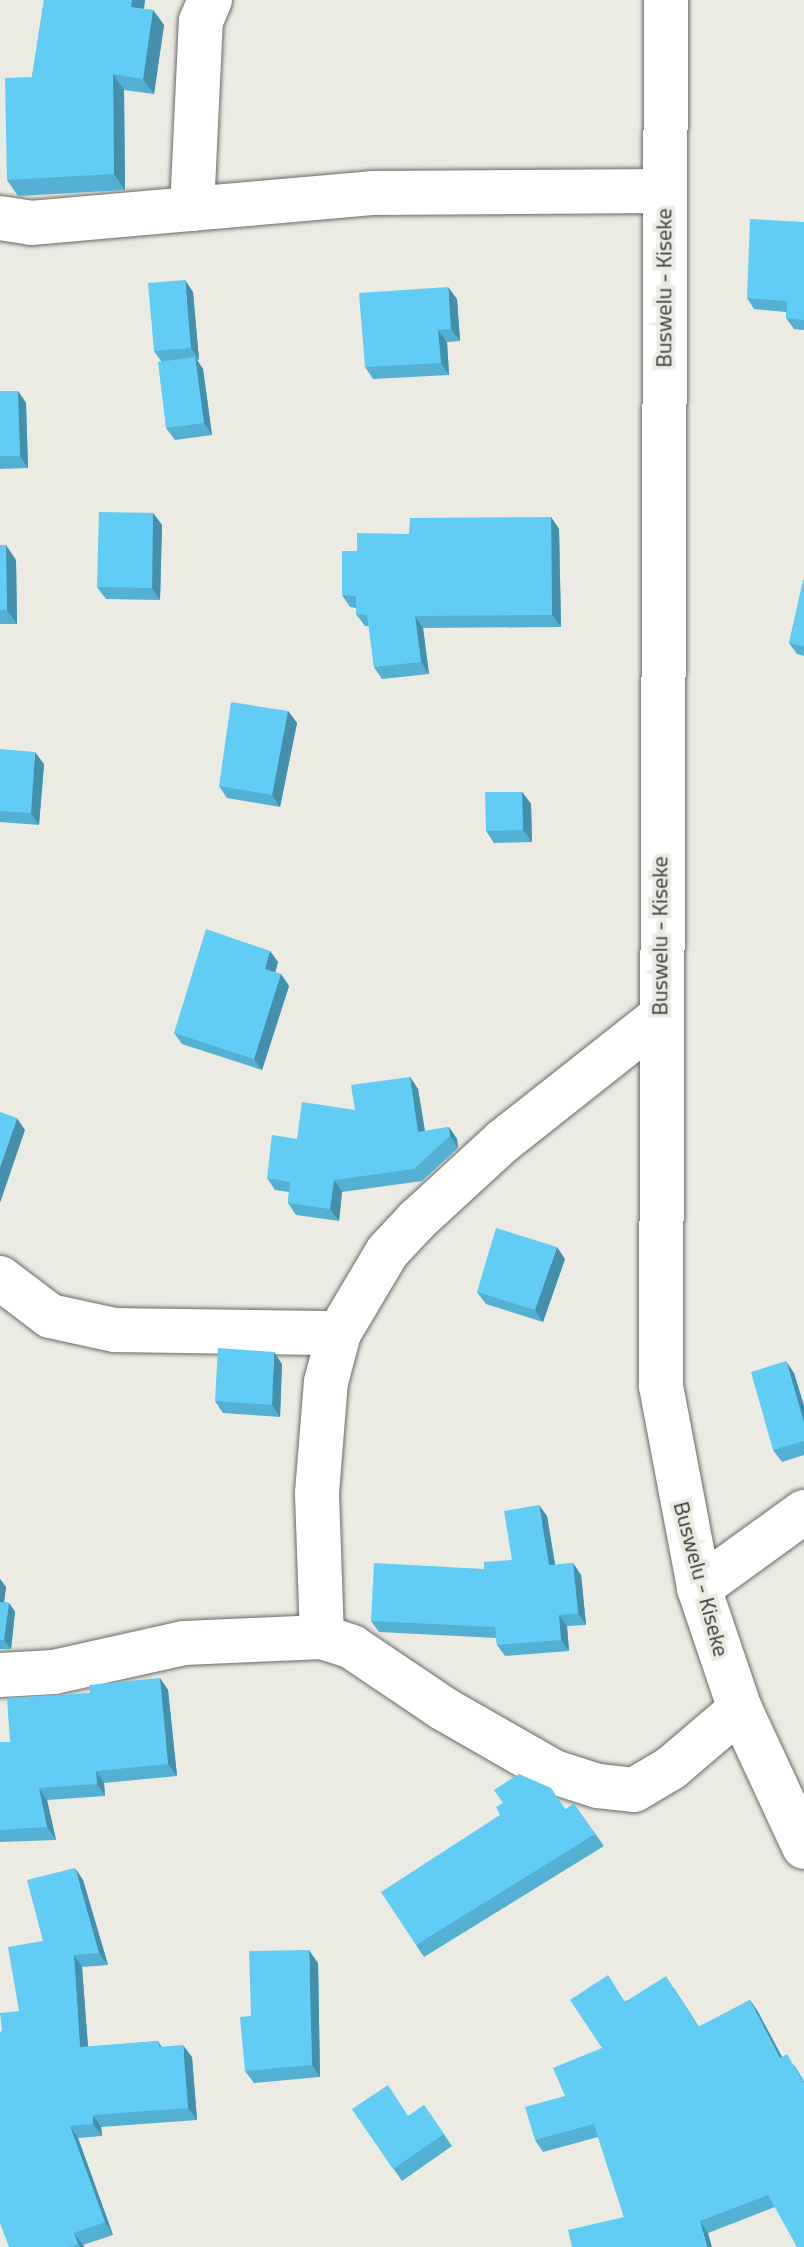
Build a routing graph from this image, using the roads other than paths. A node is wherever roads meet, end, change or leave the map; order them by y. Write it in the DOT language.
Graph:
graph roads {
  1 [pos="210,0"];
  2 [pos="666,0"];
  3 [pos="664,191"];
  4 [pos="192,209"];
  5 [pos="0,218"];
  6 [pos="659,1018"];
  7 [pos="0,1278"];
  8 [pos="339,1333"];
  9 [pos="804,1512"];
  10 [pos="699,1588"];
  11 [pos="322,1637"];
  12 [pos="0,1675"];
  13 [pos="740,1709"];
  14 [pos="804,1847"];
  1 -- 4 [label="street"];
  2 -- 3 [label="street, Buswelu - Kiseke"];
  3 -- 4 [label="street"];
  3 -- 6 [label="street, Buswelu - Kiseke"];
  4 -- 5 [label="street"];
  6 -- 8 [label="street"];
  6 -- 10 [label="street, Buswelu - Kiseke"];
  7 -- 8 [label="street"];
  8 -- 11 [label="street"];
  9 -- 10 [label="street"];
  10 -- 13 [label="street, Buswelu - Kiseke"];
  11 -- 12 [label="street"];
  11 -- 13 [label="street"];
  13 -- 14 [label="street, Buswelu - Kiseke"];
}
